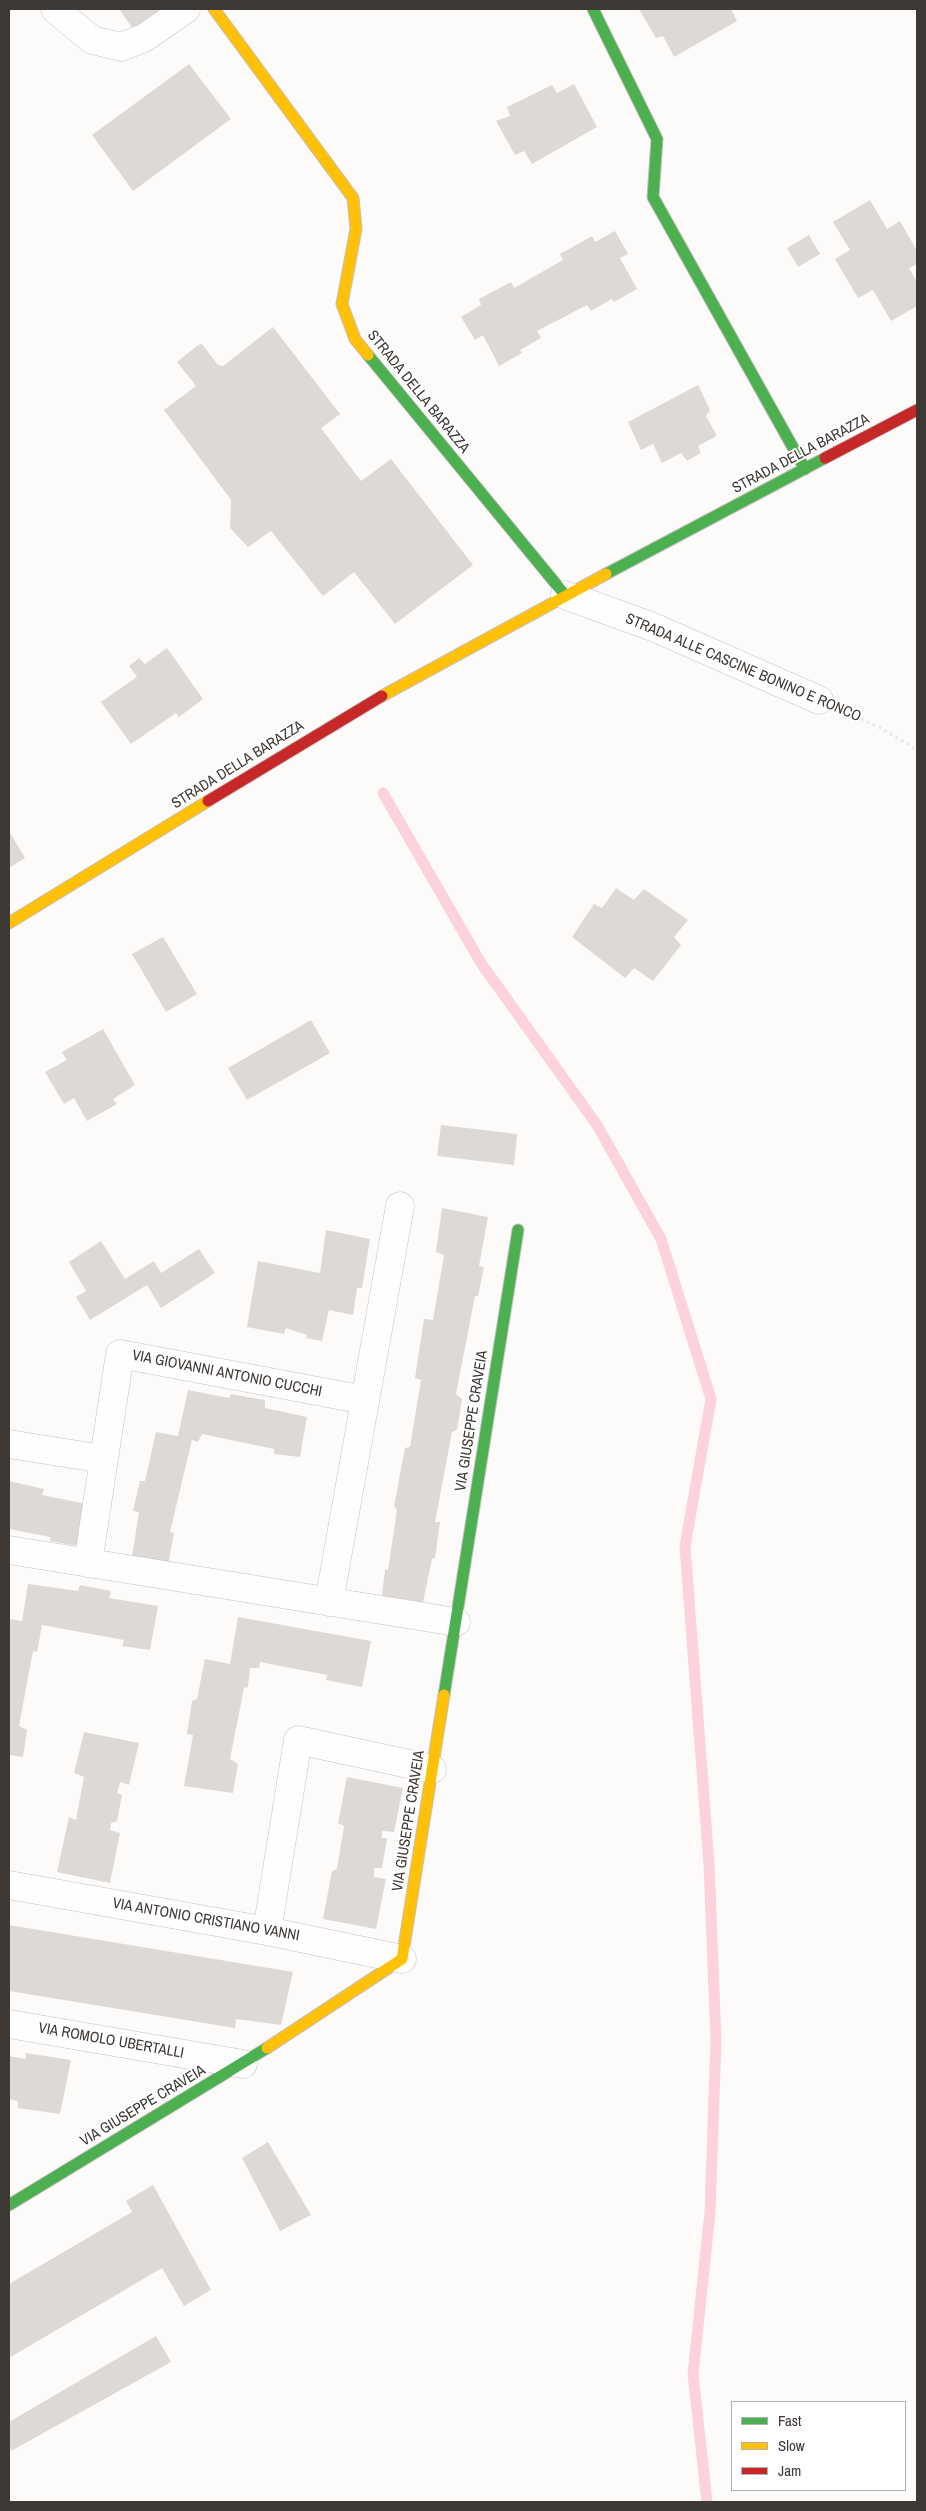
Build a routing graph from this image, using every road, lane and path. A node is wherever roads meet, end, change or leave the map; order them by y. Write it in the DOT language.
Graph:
graph roads {
  1 [pos="56,9"];
  2 [pos="186,9"];
  3 [pos="214,9"];
  4 [pos="593,9"];
  5 [pos="917,410"];
  6 [pos="805,469"];
  7 [pos="565,595"];
  8 [pos="819,700"];
  9 [pos="917,750"];
  10 [pos="9,923"];
  11 [pos="400,1206"];
  12 [pos="518,1230"];
  13 [pos="365,1400"];
  14 [pos="9,1444"];
  15 [pos="103,1459"];
  16 [pos="9,1550"];
  17 [pos="88,1563"];
  18 [pos="328,1602"];
  19 [pos="456,1622"];
  20 [pos="432,1769"];
  21 [pos="9,1885"];
  22 [pos="267,1931"];
  23 [pos="402,1959"];
  24 [pos="9,2024"];
  25 [pos="243,2064"];
  26 [pos="9,2205"];
  1 -- 2 [label="street"];
  3 -- 7 [label="street, STRADA DELLA BARAZZA"];
  4 -- 6 [label="street"];
  5 -- 6 [label="street, STRADA DELLA BARAZZA"];
  6 -- 7 [label="street, STRADA DELLA BARAZZA"];
  7 -- 8 [label="street, STRADA ALLE CASCINE BONINO E RONCO"];
  7 -- 10 [label="street, STRADA DELLA BARAZZA"];
  8 -- 9 [label="path, STRADA ALLE CASCINE BONINO E RONCO"];
  11 -- 13 [label="street"];
  12 -- 19 [label="street, VIA GIUSEPPE CRAVEIA"];
  13 -- 15 [label="street, VIA GIOVANNI ANTONIO CUCCHI"];
  13 -- 18 [label="street"];
  14 -- 15 [label="street"];
  15 -- 17 [label="street, VIA GIOVANNI ANTONIO CUCCHI"];
  16 -- 17 [label="street"];
  17 -- 18 [label="street"];
  18 -- 19 [label="street"];
  19 -- 20 [label="street, VIA GIUSEPPE CRAVEIA"];
  20 -- 22 [label="street"];
  20 -- 23 [label="street, VIA GIUSEPPE CRAVEIA"];
  21 -- 22 [label="street, VIA ANTONIO CRISTIANO VANNI"];
  22 -- 23 [label="street, VIA ANTONIO CRISTIANO VANNI"];
  23 -- 25 [label="street, VIA GIUSEPPE CRAVEIA"];
  24 -- 25 [label="street, VIA ROMOLO UBERTALLI"];
  25 -- 26 [label="street, VIA GIUSEPPE CRAVEIA"];
}
